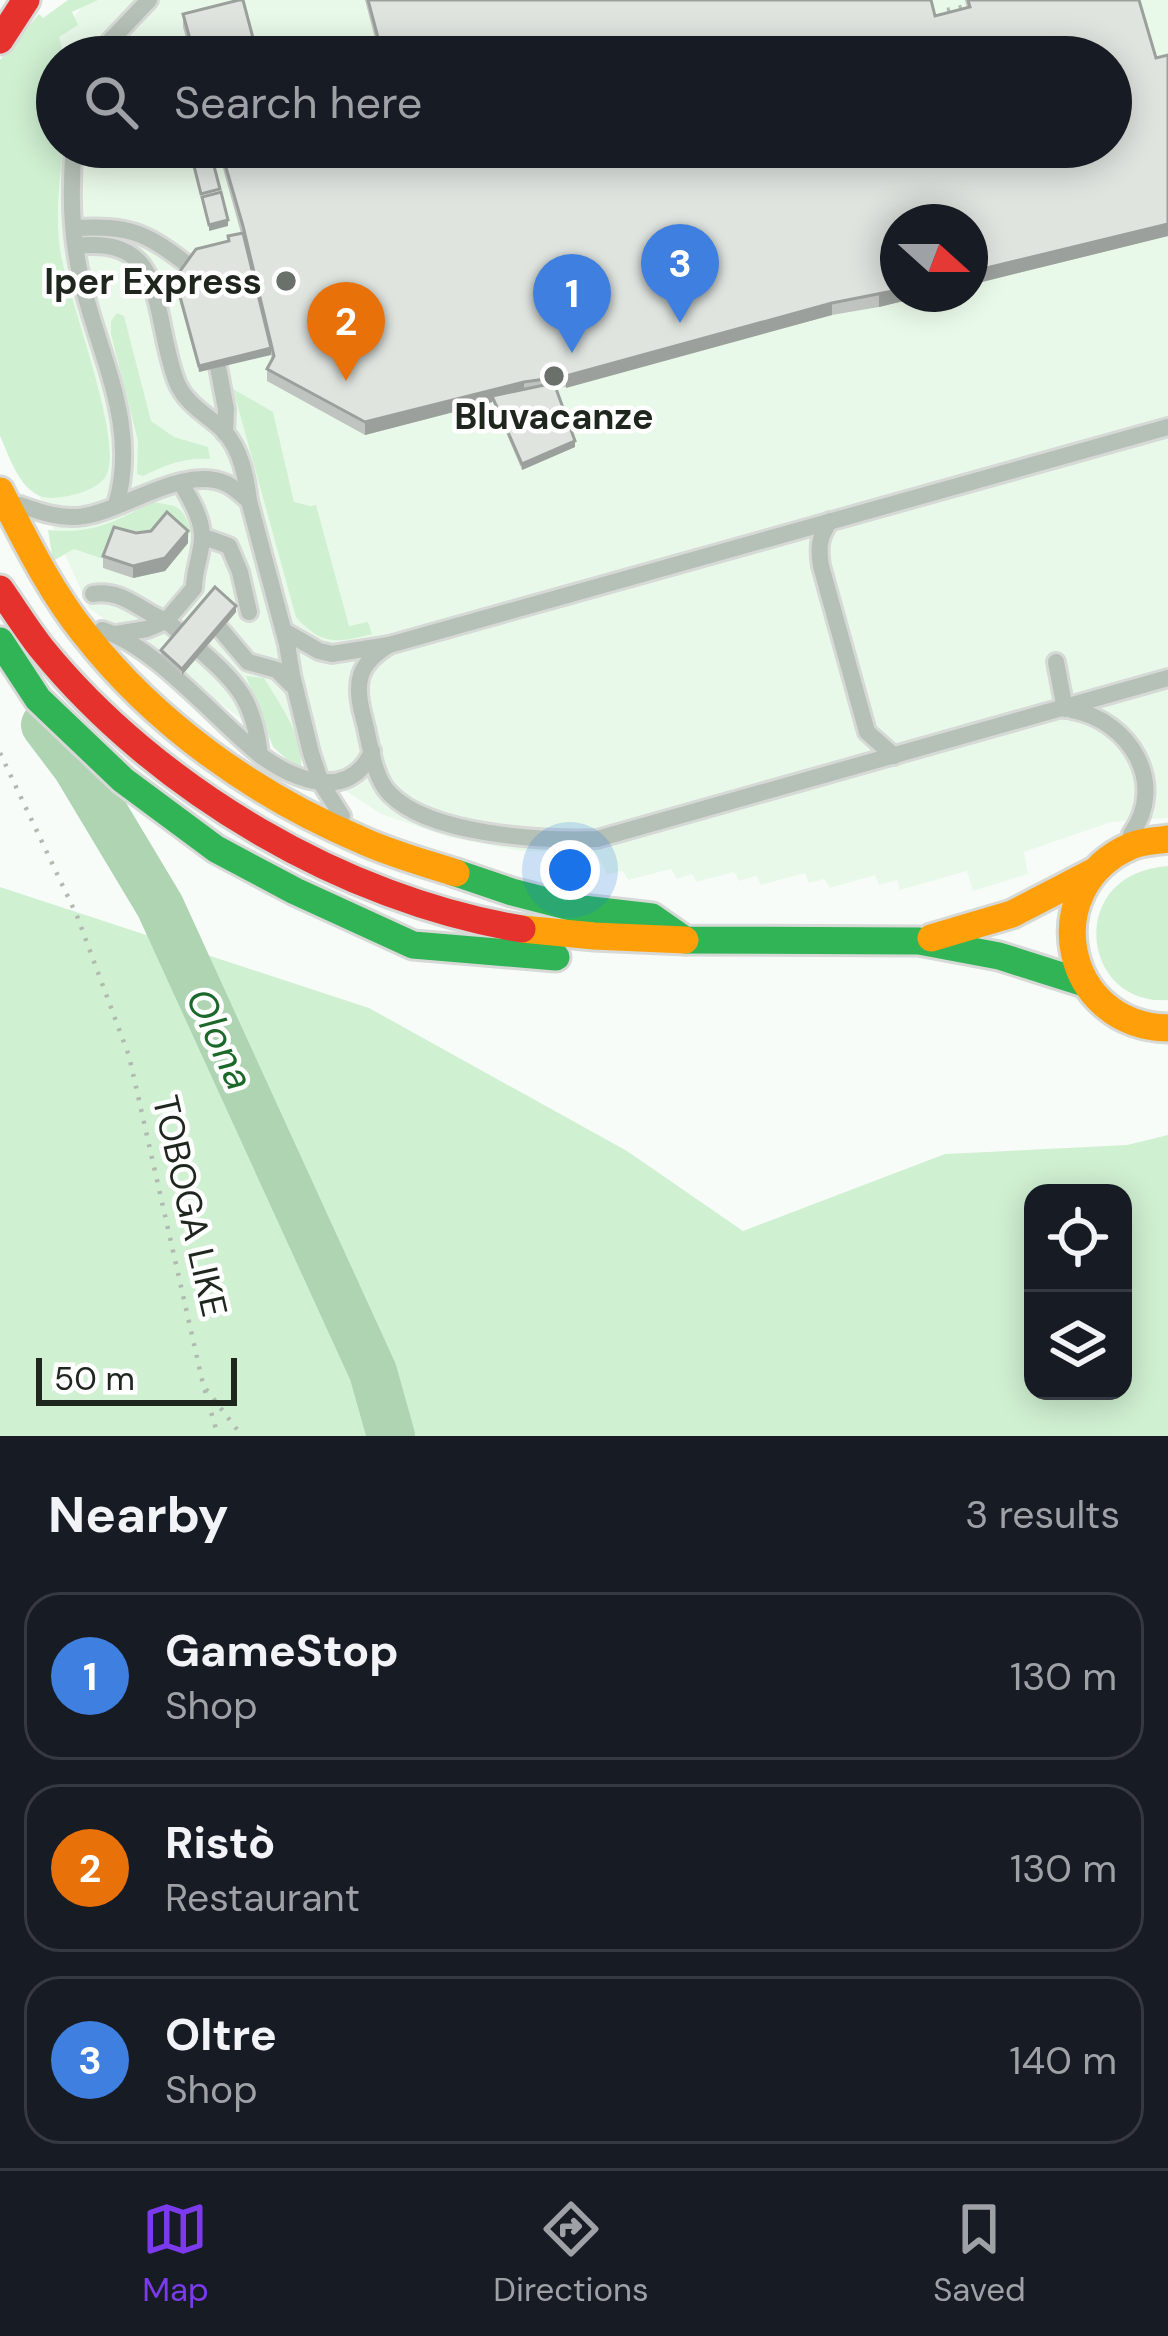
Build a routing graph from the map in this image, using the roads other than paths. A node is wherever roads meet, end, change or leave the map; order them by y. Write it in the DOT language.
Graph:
graph roads {
  1 [pos="15,0"];
  2 [pos="26,0"];
  3 [pos="149,0"];
  4 [pos="0,8"];
  5 [pos="115,36"];
  6 [pos="0,40"];
  7 [pos="72,168"];
  8 [pos="75,237"];
  9 [pos="188,266"];
  10 [pos="218,367"];
  11 [pos="1168,427"];
  12 [pos="225,433"];
  13 [pos="181,483"];
  14 [pos="2,494"];
  15 [pos="249,501"];
  16 [pos="116,506"];
  17 [pos="830,521"];
  18 [pos="202,541"];
  19 [pos="0,589"];
  20 [pos="93,594"];
  21 [pos="249,612"];
  22 [pos="166,621"];
  23 [pos="226,630"];
  24 [pos="82,631"];
  25 [pos="284,631"];
  26 [pos="181,633"];
  27 [pos="115,634"];
  28 [pos="0,640"];
  29 [pos="389,645"];
  30 [pos="202,652"];
  31 [pos="1056,662"];
  32 [pos="1168,678"];
  33 [pos="296,690"];
  34 [pos="1065,709"];
  35 [pos="373,751"];
  36 [pos="260,755"];
  37 [pos="894,757"];
  38 [pos="321,783"];
  39 [pos="1168,839"];
  40 [pos="364,842"];
  41 [pos="1119,850"];
  42 [pos="1093,872"];
  43 [pos="685,940"];
  44 [pos="919,941"];
  45 [pos="1084,983"];
  46 [pos="1168,1028"];
  1 -- 4 [label="main road"];
  2 -- 6 [label="main road"];
  3 -- 5 [label="lane"];
  7 -- 8 [label="lane"];
  8 -- 9 [label="lane"];
  8 -- 12 [label="lane"];
  8 -- 16 [label="lane"];
  10 -- 12 [label="lane"];
  11 -- 17 [label="lane"];
  12 -- 15 [label="lane"];
  13 -- 15 [label="lane"];
  13 -- 16 [label="lane"];
  13 -- 18 [label="lane"];
  14 -- 16 [label="lane"];
  14 -- 24 [label="main road"];
  15 -- 25 [label="lane"];
  17 -- 29 [label="lane"];
  17 -- 37 [label="lane"];
  18 -- 21 [label="lane"];
  18 -- 22 [label="lane"];
  19 -- 43 [label="main road"];
  20 -- 22 [label="lane"];
  22 -- 26 [label="lane"];
  22 -- 27 [label="lane"];
  23 -- 33 [label="lane"];
  24 -- 27 [label="lane"];
  24 -- 40 [label="main road"];
  25 -- 29 [label="lane"];
  25 -- 33 [label="lane"];
  27 -- 36 [label="lane"];
  28 -- 43 [label="main road"];
  29 -- 35 [label="lane"];
  30 -- 36 [label="lane"];
  31 -- 34 [label="lane"];
  32 -- 34 [label="lane"];
  33 -- 38 [label="lane"];
  34 -- 37 [label="lane"];
  34 -- 41 [label="lane"];
  35 -- 37 [label="lane"];
  35 -- 38 [label="lane"];
  36 -- 38 [label="lane"];
  38 -- 40 [label="lane"];
  39 -- 41 [label="main road"];
  40 -- 43 [label="main road"];
  41 -- 42 [label="main road"];
  42 -- 44 [label="main road"];
  42 -- 45 [label="main road"];
  43 -- 44 [label="main road"];
  44 -- 45 [label="main road"];
  45 -- 46 [label="main road"];
}
